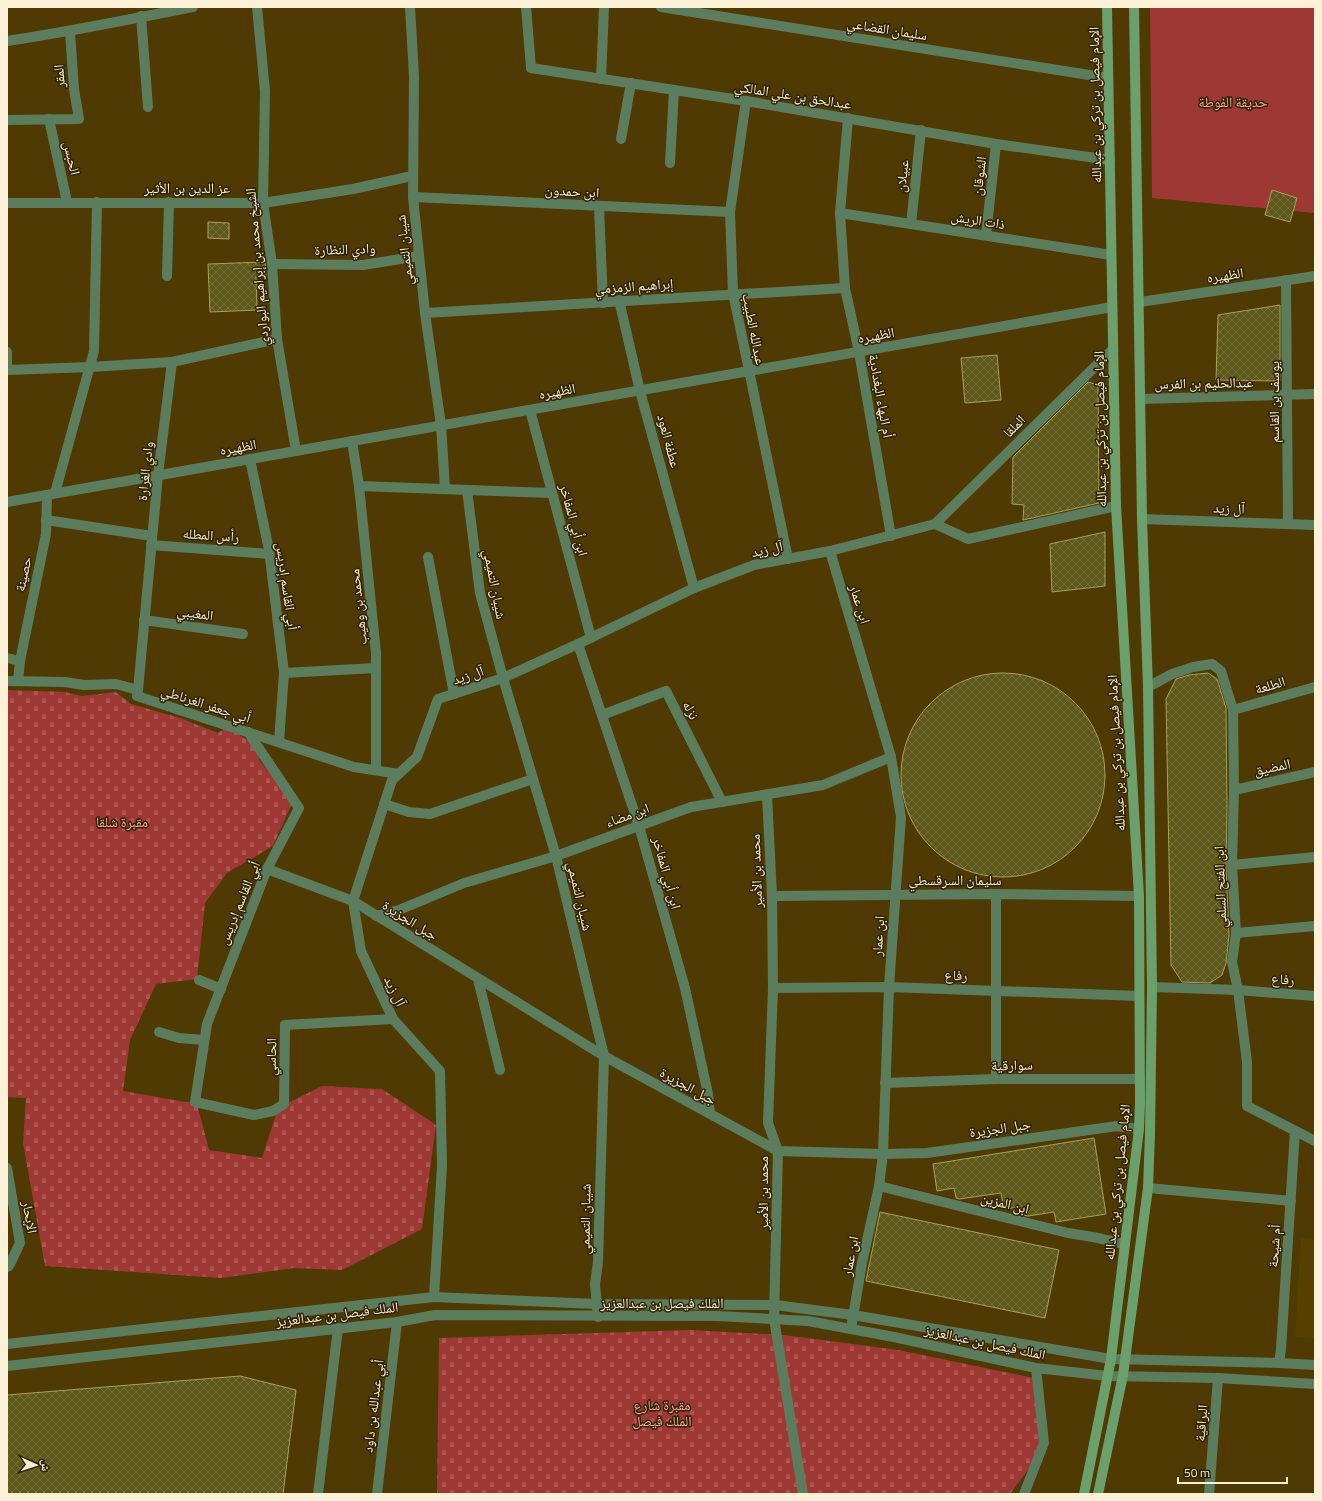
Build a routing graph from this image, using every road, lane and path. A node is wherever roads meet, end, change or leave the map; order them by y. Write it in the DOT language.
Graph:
graph roads {
  1 [pos="193,7"];
  2 [pos="258,7"];
  3 [pos="410,7"];
  4 [pos="526,7"];
  5 [pos="604,7"];
  6 [pos="661,7"];
  7 [pos="1107,7"];
  8 [pos="1134,7"];
  9 [pos="175,9"];
  10 [pos="141,16"];
  11 [pos="70,32"];
  12 [pos="7,41"];
  13 [pos="1108,78"];
  14 [pos="601,79"];
  15 [pos="631,83"];
  16 [pos="674,90"];
  17 [pos="746,101"];
  18 [pos="148,107"];
  19 [pos="848,118"];
  20 [pos="7,120"];
  21 [pos="49,120"];
  22 [pos="921,130"];
  23 [pos="622,139"];
  24 [pos="996,144"];
  25 [pos="1110,160"];
  26 [pos="670,163"];
  27 [pos="412,176"];
  28 [pos="413,197"];
  29 [pos="67,202"];
  30 [pos="97,202"];
  31 [pos="169,202"];
  32 [pos="7,203"];
  33 [pos="263,203"];
  34 [pos="599,206"];
  35 [pos="730,212"];
  36 [pos="840,213"];
  37 [pos="911,224"];
  38 [pos="986,235"];
  39 [pos="1111,254"];
  40 [pos="419,256"];
  41 [pos="272,264"];
  42 [pos="167,276"];
  43 [pos="1315,276"];
  44 [pos="1286,280"];
  45 [pos="844,288"];
  46 [pos="732,293"];
  47 [pos="619,300"];
  48 [pos="1140,302"];
  49 [pos="602,303"];
  50 [pos="1112,308"];
  51 [pos="425,313"];
  52 [pos="277,339"];
  53 [pos="1113,348"];
  54 [pos="7,352"];
  55 [pos="860,352"];
  56 [pos="172,362"];
  57 [pos="90,367"];
  58 [pos="7,370"];
  59 [pos="748,372"];
  60 [pos="640,391"];
  61 [pos="1315,394"];
  62 [pos="1288,395"];
  63 [pos="1141,398"];
  64 [pos="530,410"];
  65 [pos="441,425"];
  66 [pos="352,441"];
  67 [pos="296,451"];
  68 [pos="250,459"];
  69 [pos="158,475"];
  70 [pos="359,486"];
  71 [pos="445,489"];
  72 [pos="466,490"];
  73 [pos="552,493"];
  74 [pos="51,494"];
  75 [pos="7,502"];
  76 [pos="1116,506"];
  77 [pos="1142,519"];
  78 [pos="46,520"];
  79 [pos="935,524"];
  80 [pos="1288,524"];
  81 [pos="1315,525"];
  82 [pos="891,536"];
  83 [pos="152,540"];
  84 [pos="830,551"];
  85 [pos="270,554"];
  86 [pos="428,557"];
  87 [pos="788,559"];
  88 [pos="694,588"];
  89 [pos="144,620"];
  90 [pos="243,634"];
  91 [pos="591,638"];
  92 [pos="578,644"];
  93 [pos="7,658"];
  94 [pos="20,661"];
  95 [pos="376,668"];
  96 [pos="284,673"];
  97 [pos="503,678"];
  98 [pos="7,681"];
  99 [pos="18,681"];
  100 [pos="1148,687"];
  101 [pos="1315,687"];
  102 [pos="138,690"];
  103 [pos="454,694"];
  104 [pos="1233,710"];
  105 [pos="602,715"];
  106 [pos="248,732"];
  107 [pos="279,742"];
  108 [pos="891,757"];
  109 [pos="376,770"];
  110 [pos="1315,772"];
  111 [pos="399,774"];
  112 [pos="533,779"];
  113 [pos="1234,790"];
  114 [pos="767,795"];
  115 [pos="722,802"];
  116 [pos="384,804"];
  117 [pos="639,826"];
  118 [pos="556,856"];
  119 [pos="1315,857"];
  120 [pos="1232,865"];
  121 [pos="267,869"];
  122 [pos="895,894"];
  123 [pos="996,894"];
  124 [pos="772,896"];
  125 [pos="1139,896"];
  126 [pos="353,901"];
  127 [pos="376,916"];
  128 [pos="1315,926"];
  129 [pos="1236,933"];
  130 [pos="478,979"];
  131 [pos="199,980"];
  132 [pos="889,987"];
  133 [pos="1152,987"];
  134 [pos="773,988"];
  135 [pos="221,989"];
  136 [pos="997,990"];
  137 [pos="1238,990"];
  138 [pos="1139,996"];
  139 [pos="1315,996"];
  140 [pos="393,1020"];
  141 [pos="159,1032"];
  142 [pos="204,1040"];
  143 [pos="604,1056"];
  144 [pos="500,1070"];
  145 [pos="996,1079"];
  146 [pos="1139,1079"];
  147 [pos="885,1083"];
  148 [pos="195,1102"];
  149 [pos="710,1114"];
  150 [pos="1139,1129"];
  151 [pos="1295,1131"];
  152 [pos="1315,1141"];
  153 [pos="778,1152"];
  154 [pos="883,1154"];
  155 [pos="7,1168"];
  156 [pos="879,1186"];
  157 [pos="1148,1188"];
  158 [pos="1291,1201"];
  159 [pos="1125,1244"];
  160 [pos="7,1267"];
  161 [pos="434,1297"];
  162 [pos="597,1304"];
  163 [pos="775,1305"];
  164 [pos="853,1315"];
  165 [pos="598,1317"];
  166 [pos="774,1320"];
  167 [pos="397,1322"];
  168 [pos="338,1328"];
  169 [pos="851,1329"];
  170 [pos="7,1344"];
  171 [pos="1111,1359"];
  172 [pos="1125,1360"];
  173 [pos="1279,1363"];
  174 [pos="1315,1365"];
  175 [pos="7,1366"];
  176 [pos="1036,1368"];
  177 [pos="1108,1376"];
  178 [pos="1123,1376"];
  179 [pos="1218,1378"];
  180 [pos="1315,1384"];
  181 [pos="318,1494"];
  182 [pos="377,1494"];
  183 [pos="803,1494"];
  184 [pos="1024,1494"];
  185 [pos="1084,1494"];
  186 [pos="1098,1494"];
  187 [pos="1209,1494"];
  1 -- 9 [label="street"];
  2 -- 33 [label="street, الشيخ محمد بن إبراهيم البواردي"];
  3 -- 27 [label="street, شيبان التميمي"];
  4 -- 14 [label="street, عبدالحق بن علي المالكي"];
  5 -- 14 [label="street"];
  6 -- 13 [label="street, سليمان القضاعي"];
  7 -- 13 [label="main road, الإمام فيصل بن تركي بن عبدالله"];
  8 -- 48 [label="main road, الإمام فيصل بن تركي بن عبدالله"];
  9 -- 10 [label="street"];
  10 -- 11 [label="street"];
  10 -- 18 [label="street"];
  11 -- 12 [label="street"];
  11 -- 21 [label="street, المقر"];
  13 -- 25 [label="main road, الإمام فيصل بن تركي بن عبدالله"];
  14 -- 15 [label="street, عبدالحق بن علي المالكي"];
  15 -- 16 [label="street, عبدالحق بن علي المالكي"];
  15 -- 23 [label="street"];
  16 -- 17 [label="street, عبدالحق بن علي المالكي"];
  16 -- 26 [label="street"];
  17 -- 19 [label="street, عبدالحق بن علي المالكي"];
  17 -- 35 [label="street, عبدالله الطبيب"];
  19 -- 22 [label="street, عبدالحق بن علي المالكي"];
  19 -- 36 [label="street, أم البهاء البغدادية"];
  20 -- 21 [label="street"];
  21 -- 29 [label="street, الحبس"];
  22 -- 24 [label="street, عبدالحق بن علي المالكي"];
  22 -- 37 [label="street, عبيلان"];
  24 -- 25 [label="street, عبدالحق بن علي المالكي"];
  24 -- 38 [label="street, الشوقان"];
  25 -- 39 [label="main road, الإمام فيصل بن تركي بن عبدالله"];
  27 -- 28 [label="street, شيبان التميمي"];
  27 -- 33 [label="street, عز الدين بن الأثير"];
  28 -- 34 [label="street, ابن حمدون"];
  28 -- 40 [label="street, شيبان التميمي"];
  29 -- 30 [label="street, عز الدين بن الأثير"];
  29 -- 32 [label="street, عز الدين بن الأثير"];
  30 -- 31 [label="street, عز الدين بن الأثير"];
  30 -- 57 [label="street, حصينة"];
  31 -- 33 [label="street, عز الدين بن الأثير"];
  31 -- 42 [label="street"];
  33 -- 41 [label="street, الشيخ محمد بن إبراهيم البواردي"];
  34 -- 35 [label="street, ابن حمدون"];
  34 -- 49 [label="street"];
  35 -- 46 [label="street, عبدالله الطبيب"];
  36 -- 37 [label="street, ذات الريش"];
  36 -- 45 [label="street, أم البهاء البغدادية"];
  37 -- 38 [label="street, ذات الريش"];
  38 -- 39 [label="street, ذات الريش"];
  39 -- 50 [label="main road, الإمام فيصل بن تركي بن عبدالله"];
  40 -- 41 [label="street, وادي النظارة"];
  40 -- 51 [label="street, شيبان التميمي"];
  41 -- 52 [label="street, الشيخ محمد بن إبراهيم البواردي"];
  43 -- 44 [label="street, الظهيره"];
  44 -- 48 [label="street, الظهيره"];
  44 -- 62 [label="street, يوسف بن القاسم"];
  45 -- 46 [label="street, إبراهيم الزمزمي"];
  45 -- 55 [label="street, أم البهاء البغدادية"];
  46 -- 47 [label="street, إبراهيم الزمزمي"];
  46 -- 59 [label="street, عبدالله الطبيب"];
  47 -- 49 [label="street, إبراهيم الزمزمي"];
  47 -- 60 [label="street, عطفة العود"];
  48 -- 63 [label="main road, الإمام فيصل بن تركي بن عبدالله"];
  49 -- 51 [label="street, إبراهيم الزمزمي"];
  50 -- 53 [label="main road, الإمام فيصل بن تركي بن عبدالله"];
  50 -- 55 [label="street, الظهيره"];
  51 -- 65 [label="street, شيبان التميمي"];
  52 -- 56 [label="street"];
  52 -- 67 [label="street, الشيخ محمد بن إبراهيم البواردي"];
  53 -- 76 [label="main road, الإمام فيصل بن تركي بن عبدالله"];
  53 -- 79 [label="street, الملقا"];
  54 -- 58 [label="street"];
  55 -- 59 [label="street, الظهيره"];
  55 -- 82 [label="street, أم البهاء البغدادية"];
  56 -- 57 [label="street"];
  56 -- 69 [label="street, وادي الغرارة"];
  57 -- 58 [label="street"];
  57 -- 74 [label="street, حصينة"];
  59 -- 60 [label="street, الظهيره"];
  59 -- 87 [label="street, عبدالله الطبيب"];
  60 -- 64 [label="street, الظهيره"];
  60 -- 88 [label="street, عطفة العود"];
  61 -- 62 [label="street, عبدالحليم بن الفرس"];
  62 -- 63 [label="street, عبدالحليم بن الفرس"];
  62 -- 80 [label="street, يوسف بن القاسم"];
  63 -- 77 [label="main road, الإمام فيصل بن تركي بن عبدالله"];
  64 -- 65 [label="street, الظهيره"];
  64 -- 73 [label="street, ابن أبي المفاخر"];
  65 -- 66 [label="street, الظهيره"];
  65 -- 71 [label="street, شيبان التميمي"];
  66 -- 67 [label="street, الظهيره"];
  66 -- 70 [label="street, محمد بن وهيب"];
  67 -- 68 [label="street, الظهيره"];
  68 -- 69 [label="street, الظهيره"];
  68 -- 85 [label="street, أبي القاسم إدريس"];
  69 -- 74 [label="street, الظهيره"];
  69 -- 83 [label="street, وادي الغرارة"];
  70 -- 71 [label="street"];
  70 -- 95 [label="street, محمد بن وهيب"];
  71 -- 72 [label="street"];
  72 -- 73 [label="street"];
  72 -- 97 [label="street, شيبان التميمي"];
  73 -- 91 [label="street, ابن أبي المفاخر"];
  74 -- 75 [label="street, الظهيره"];
  74 -- 78 [label="street, حصينة"];
  76 -- 79 [label="street"];
  76 -- 125 [label="main road, الإمام فيصل بن تركي بن عبدالله"];
  77 -- 80 [label="street, آل زيد"];
  77 -- 100 [label="main road, الإمام فيصل بن تركي بن عبدالله"];
  78 -- 83 [label="street, رأس المطله"];
  78 -- 94 [label="street, حصينة"];
  79 -- 82 [label="street, آل زيد"];
  80 -- 81 [label="street, آل زيد"];
  82 -- 84 [label="street, آل زيد"];
  83 -- 85 [label="street, رأس المطله"];
  83 -- 89 [label="street, وادي الغرارة"];
  84 -- 87 [label="street, آل زيد"];
  84 -- 108 [label="street, ابن عمار"];
  85 -- 96 [label="street, أبي القاسم إدريس"];
  86 -- 103 [label="street"];
  87 -- 88 [label="street, آل زيد"];
  88 -- 91 [label="street, آل زيد"];
  89 -- 90 [label="street, المغيبي"];
  89 -- 102 [label="street, وادي الغرارة"];
  91 -- 92 [label="street, آل زيد"];
  92 -- 97 [label="street, آل زيد"];
  92 -- 105 [label="street, ابن أبي المفاخر"];
  93 -- 94 [label="street"];
  94 -- 99 [label="street, حصينة"];
  95 -- 96 [label="street"];
  95 -- 109 [label="street, محمد بن وهيب"];
  96 -- 107 [label="street, أبي القاسم إدريس"];
  97 -- 103 [label="street, آل زيد"];
  97 -- 112 [label="street, شيبان التميمي"];
  98 -- 99 [label="street, أبي جعفر الغرناطي"];
  99 -- 102 [label="street, أبي جعفر الغرناطي"];
  100 -- 104 [label="street, ابن الفتح السلمي"];
  100 -- 133 [label="main road, الإمام فيصل بن تركي بن عبدالله"];
  101 -- 104 [label="street, الطلعة"];
  102 -- 106 [label="street, أبي جعفر الغرناطي"];
  103 -- 111 [label="street, آل زيد"];
  104 -- 113 [label="street, ابن الفتح السلمي"];
  105 -- 115 [label="street, نزله"];
  105 -- 117 [label="street, ابن أبي المفاخر"];
  106 -- 107 [label="street, أبي جعفر الغرناطي"];
  106 -- 121 [label="street, أبي القاسم إدريس"];
  107 -- 109 [label="street, أبي جعفر الغرناطي"];
  108 -- 114 [label="street, ابن مضاء"];
  108 -- 122 [label="street, ابن عمار"];
  109 -- 111 [label="street, أبي جعفر الغرناطي"];
  110 -- 113 [label="street, المضيق"];
  111 -- 116 [label="street, آل زيد"];
  112 -- 116 [label="street"];
  112 -- 118 [label="street, شيبان التميمي"];
  113 -- 120 [label="street, ابن الفتح السلمي"];
  114 -- 115 [label="street, ابن مضاء"];
  114 -- 124 [label="street, محمد بن الأمير"];
  115 -- 117 [label="street, ابن مضاء"];
  116 -- 126 [label="street, آل زيد"];
  117 -- 118 [label="street, ابن مضاء"];
  117 -- 149 [label="street, ابن أبي المفاخر"];
  118 -- 127 [label="street, ابن مضاء"];
  118 -- 143 [label="street, شيبان التميمي"];
  119 -- 120 [label="street"];
  120 -- 129 [label="street, ابن الفتح السلمي"];
  121 -- 126 [label="street, جبل الجزيرة"];
  121 -- 135 [label="street, أبي القاسم إدريس"];
  122 -- 123 [label="street, سليمان السرقسطي"];
  122 -- 124 [label="street, سليمان السرقسطي"];
  122 -- 132 [label="street, ابن عمار"];
  123 -- 125 [label="street, سليمان السرقسطي"];
  123 -- 136 [label="street"];
  124 -- 134 [label="street, محمد بن الأمير"];
  125 -- 138 [label="main road, الإمام فيصل بن تركي بن عبدالله"];
  126 -- 127 [label="street, جبل الجزيرة"];
  126 -- 140 [label="street, آل زيد"];
  127 -- 130 [label="street, جبل الجزيرة"];
  128 -- 129 [label="street"];
  129 -- 137 [label="street, ابن الفتح السلمي"];
  130 -- 143 [label="street, جبل الجزيرة"];
  130 -- 144 [label="street"];
  131 -- 135 [label="street"];
  132 -- 134 [label="street, رفاع"];
  132 -- 136 [label="street, رفاع"];
  132 -- 147 [label="street, ابن عمار"];
  133 -- 137 [label="street, رفاع"];
  133 -- 157 [label="main road, الإمام فيصل بن تركي بن عبدالله"];
  134 -- 153 [label="street, محمد بن الأمير"];
  135 -- 142 [label="street, أبي القاسم إدريس"];
  136 -- 138 [label="street, رفاع"];
  136 -- 145 [label="street"];
  137 -- 139 [label="street, رفاع"];
  137 -- 151 [label="street, ابن الفتح السلمي"];
  138 -- 146 [label="main road, الإمام فيصل بن تركي بن عبدالله"];
  140 -- 148 [label="street, الحاسي"];
  140 -- 161 [label="street, آل زيد"];
  141 -- 142 [label="street"];
  142 -- 148 [label="street, أبي القاسم إدريس"];
  143 -- 149 [label="street, جبل الجزيرة"];
  143 -- 162 [label="street, شيبان التميمي"];
  145 -- 146 [label="street, سوارقية"];
  145 -- 147 [label="street, سوارقية"];
  146 -- 150 [label="main road, الإمام فيصل بن تركي بن عبدالله"];
  147 -- 154 [label="street, ابن عمار"];
  149 -- 153 [label="street, جبل الجزيرة"];
  150 -- 154 [label="street, جبل الجزيرة"];
  150 -- 159 [label="main road, الإمام فيصل بن تركي بن عبدالله"];
  151 -- 152 [label="street, ابن الفتح السلمي"];
  151 -- 158 [label="street, أم شيحة"];
  153 -- 154 [label="street, جبل الجزيرة"];
  153 -- 163 [label="street, محمد بن الأمير"];
  154 -- 156 [label="street, ابن عمار"];
  155 -- 160 [label="street, الإبحار"];
  156 -- 159 [label="street, ابن المزين"];
  156 -- 164 [label="street, ابن عمار"];
  157 -- 158 [label="street"];
  157 -- 172 [label="main road, الإمام فيصل بن تركي بن عبدالله"];
  158 -- 173 [label="street, أم شيحة"];
  159 -- 171 [label="main road, الإمام فيصل بن تركي بن عبدالله"];
  161 -- 162 [label="street, الملك فيصل بن عبدالعزيز"];
  161 -- 170 [label="street, الملك فيصل بن عبدالعزيز"];
  162 -- 163 [label="street, الملك فيصل بن عبدالعزيز"];
  162 -- 165 [label="street, شيبان التميمي"];
  163 -- 164 [label="street, الملك فيصل بن عبدالعزيز"];
  163 -- 166 [label="street, محمد بن الأمير"];
  164 -- 169 [label="street, ابن عمار"];
  164 -- 171 [label="street, الملك فيصل بن عبدالعزيز"];
  165 -- 166 [label="street, الملك فيصل بن عبدالعزيز"];
  165 -- 167 [label="street, الملك فيصل بن عبدالعزيز"];
  166 -- 169 [label="street, الملك فيصل بن عبدالعزيز"];
  166 -- 183 [label="street, محمد بن الأمير"];
  167 -- 168 [label="street, الملك فيصل بن عبدالعزيز"];
  167 -- 182 [label="street, أبي عبدالله بن داود"];
  168 -- 175 [label="street, الملك فيصل بن عبدالعزيز"];
  168 -- 181 [label="street"];
  169 -- 176 [label="street, الملك فيصل بن عبدالعزيز"];
  171 -- 172 [label="street, الملك فيصل بن عبدالعزيز"];
  171 -- 177 [label="main road, الإمام فيصل بن تركي بن عبدالله"];
  172 -- 173 [label="street, الملك فيصل بن عبدالعزيز"];
  172 -- 178 [label="main road, الإمام فيصل بن تركي بن عبدالله"];
  173 -- 174 [label="street, الملك فيصل بن عبدالعزيز"];
  176 -- 177 [label="street, الملك فيصل بن عبدالعزيز"];
  176 -- 184 [label="street"];
  177 -- 178 [label="street, الملك فيصل بن عبدالعزيز"];
  177 -- 185 [label="main road, الإمام فيصل بن تركي بن عبدالله"];
  178 -- 179 [label="street, الملك فيصل بن عبدالعزيز"];
  178 -- 186 [label="main road, الإمام فيصل بن تركي بن عبدالله"];
  179 -- 180 [label="street, الملك فيصل بن عبدالعزيز"];
  179 -- 187 [label="street, البراقية"];
}
